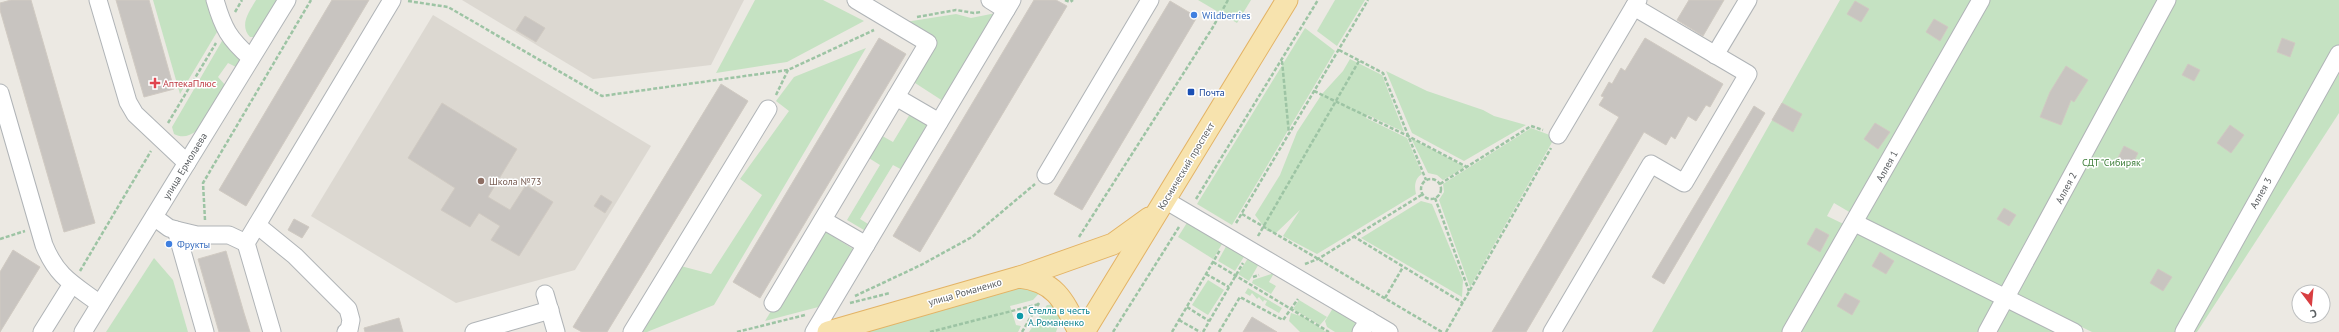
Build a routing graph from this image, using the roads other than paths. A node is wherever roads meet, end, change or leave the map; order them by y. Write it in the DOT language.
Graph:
graph roads {
  1 [pos="98,0"];
  2 [pos="215,0"];
  3 [pos="287,0"];
  4 [pos="392,0"];
  5 [pos="856,0"];
  6 [pos="1150,0"];
  7 [pos="1287,0"];
  8 [pos="1748,0"];
  9 [pos="1981,0"];
  10 [pos="2167,0"];
  11 [pos="1003,4"];
  12 [pos="1636,4"];
  13 [pos="2339,54"];
  14 [pos="1715,55"];
  15 [pos="251,58"];
  16 [pos="0,93"];
  17 [pos="896,97"];
  18 [pos="768,109"];
  19 [pos="939,122"];
  20 [pos="1558,135"];
  21 [pos="187,163"];
  22 [pos="1046,175"];
  23 [pos="1163,203"];
  24 [pos="154,217"];
  25 [pos="823,220"];
  26 [pos="1855,223"];
  27 [pos="257,225"];
  28 [pos="176,230"];
  29 [pos="246,243"];
  30 [pos="866,245"];
  31 [pos="1018,277"];
  32 [pos="72,284"];
  33 [pos="545,294"];
  34 [pos="2006,299"];
  35 [pos="773,303"];
  36 [pos="100,304"];
  37 [pos="550,310"];
  38 [pos="1365,326"];
  39 [pos="42,332"];
  40 [pos="83,332"];
  41 [pos="205,332"];
  42 [pos="272,332"];
  43 [pos="346,332"];
  44 [pos="474,332"];
  45 [pos="556,332"];
  46 [pos="632,332"];
  47 [pos="814,332"];
  48 [pos="828,332"];
  49 [pos="1079,332"];
  50 [pos="1084,332"];
  51 [pos="1389,332"];
  52 [pos="1552,332"];
  53 [pos="1791,332"];
  54 [pos="1987,332"];
  55 [pos="2074,332"];
  56 [pos="2184,332"];
  1 -- 21 [label="street"];
  2 -- 15 [label="street"];
  3 -- 15 [label="street, улица Ермолаева"];
  4 -- 27 [label="street"];
  5 -- 17 [label="street"];
  6 -- 22 [label="street"];
  7 -- 23 [label="main road, Космический проспект"];
  8 -- 14 [label="street"];
  9 -- 26 [label="street, Аллея 1"];
  10 -- 34 [label="street, Аллея 2"];
  11 -- 19 [label="street"];
  12 -- 14 [label="street"];
  12 -- 20 [label="street"];
  13 -- 56 [label="street, Аллея 3"];
  14 -- 52 [label="street"];
  15 -- 21 [label="street, улица Ермолаева"];
  16 -- 32 [label="street"];
  17 -- 19 [label="street"];
  17 -- 25 [label="street"];
  18 -- 46 [label="street"];
  19 -- 30 [label="street"];
  21 -- 24 [label="street, улица Ермолаева"];
  23 -- 31 [label="main road"];
  23 -- 38 [label="street"];
  23 -- 50 [label="main road, Космический проспект"];
  24 -- 28 [label="street"];
  24 -- 36 [label="street, улица Ермолаева"];
  25 -- 30 [label="street"];
  25 -- 35 [label="street"];
  26 -- 34 [label="street"];
  26 -- 53 [label="street, Аллея 1"];
  27 -- 29 [label="street"];
  27 -- 43 [label="street"];
  28 -- 29 [label="street"];
  28 -- 41 [label="street"];
  29 -- 42 [label="street"];
  30 -- 47 [label="street"];
  31 -- 48 [label="main road, улица Романенко"];
  31 -- 49 [label="main road, улица Романенко"];
  32 -- 36 [label="street"];
  32 -- 39 [label="street"];
  33 -- 37 [label="street"];
  34 -- 54 [label="street, Аллея 2"];
  34 -- 55 [label="street"];
  36 -- 40 [label="street, улица Ермолаева"];
  37 -- 44 [label="street"];
  37 -- 45 [label="street"];
  38 -- 51 [label="street"];
}
